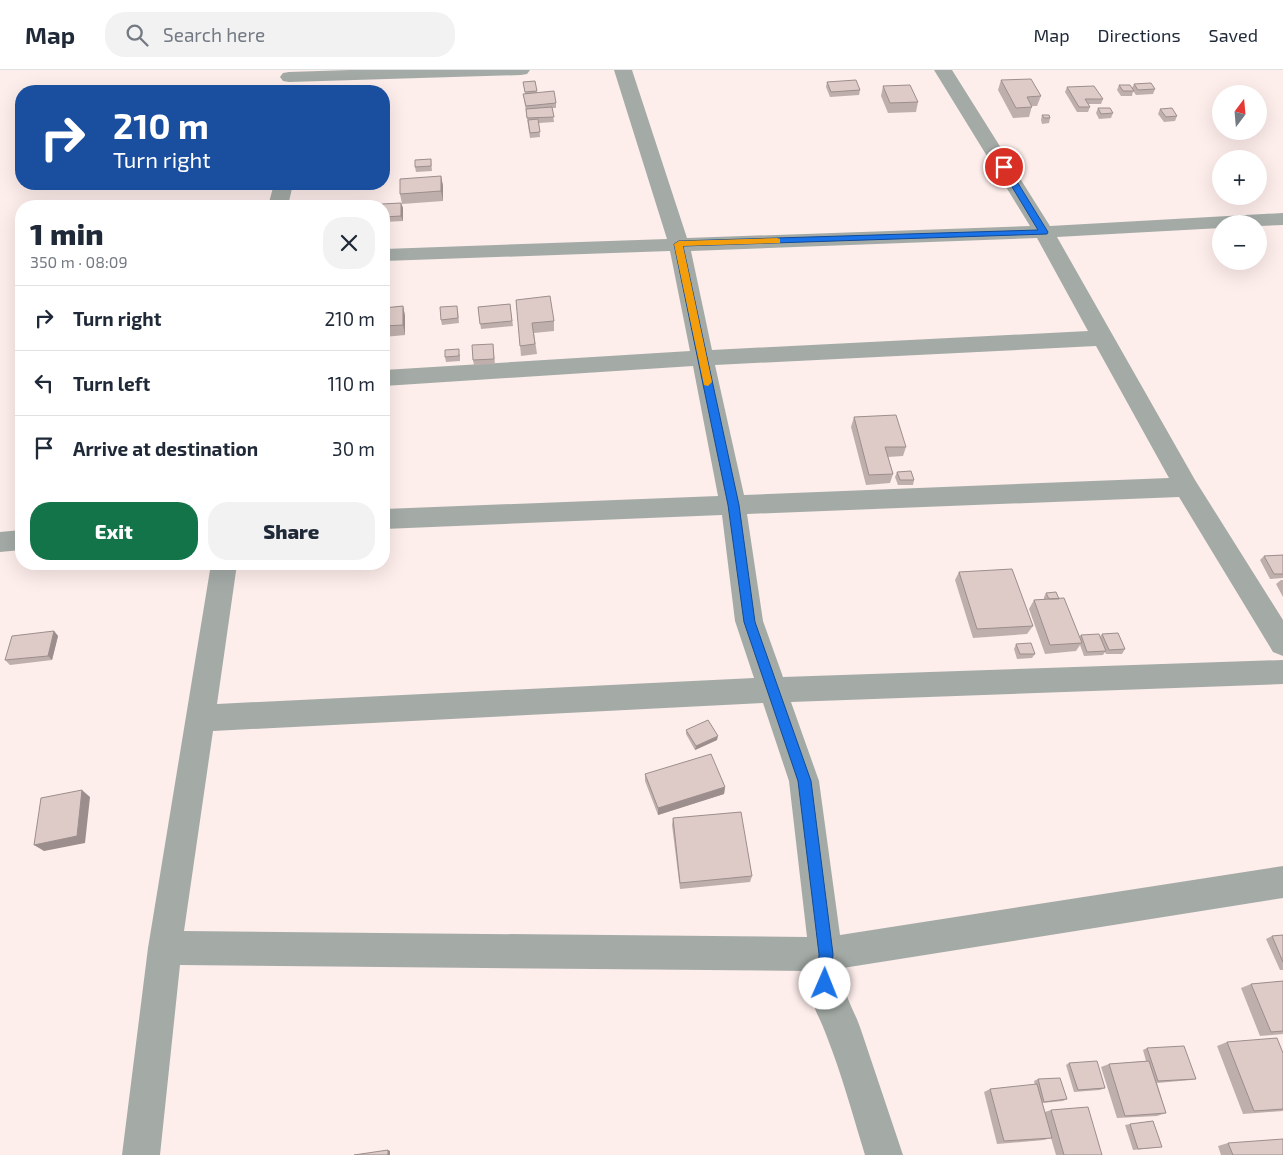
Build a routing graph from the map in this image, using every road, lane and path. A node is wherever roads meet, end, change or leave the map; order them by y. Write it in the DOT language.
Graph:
graph roads {
  1 [pos="522,70"];
  2 [pos="623,70"];
  3 [pos="943,70"];
  4 [pos="289,79"];
  5 [pos="1283,219"];
  6 [pos="1044,232"];
  7 [pos="679,244"];
  8 [pos="390,255"];
  9 [pos="1103,338"];
  10 [pos="702,358"];
  11 [pos="390,378"];
  12 [pos="1186,487"];
  13 [pos="733,505"];
  14 [pos="390,518"];
  15 [pos="15,541"];
  16 [pos="0,542"];
  17 [pos="223,570"];
  18 [pos="1283,644"];
  19 [pos="1283,672"];
  20 [pos="773,690"];
  21 [pos="201,718"];
  22 [pos="1283,882"];
  23 [pos="165,948"];
  24 [pos="826,954"];
  25 [pos="141,1155"];
  26 [pos="884,1155"];
  1 -- 4 [label="street"];
  2 -- 7 [label="street"];
  3 -- 6 [label="street"];
  5 -- 6 [label="street"];
  6 -- 7 [label="street"];
  6 -- 9 [label="street"];
  7 -- 8 [label="street"];
  7 -- 10 [label="street"];
  9 -- 10 [label="street"];
  9 -- 12 [label="street"];
  10 -- 11 [label="street"];
  10 -- 13 [label="street"];
  12 -- 13 [label="street"];
  12 -- 18 [label="street"];
  13 -- 14 [label="street"];
  13 -- 20 [label="street"];
  15 -- 16 [label="street"];
  17 -- 21 [label="street"];
  19 -- 20 [label="street"];
  20 -- 21 [label="street"];
  20 -- 24 [label="street"];
  21 -- 23 [label="street"];
  22 -- 24 [label="street"];
  23 -- 24 [label="street"];
  23 -- 25 [label="street"];
  24 -- 26 [label="street"];
}
